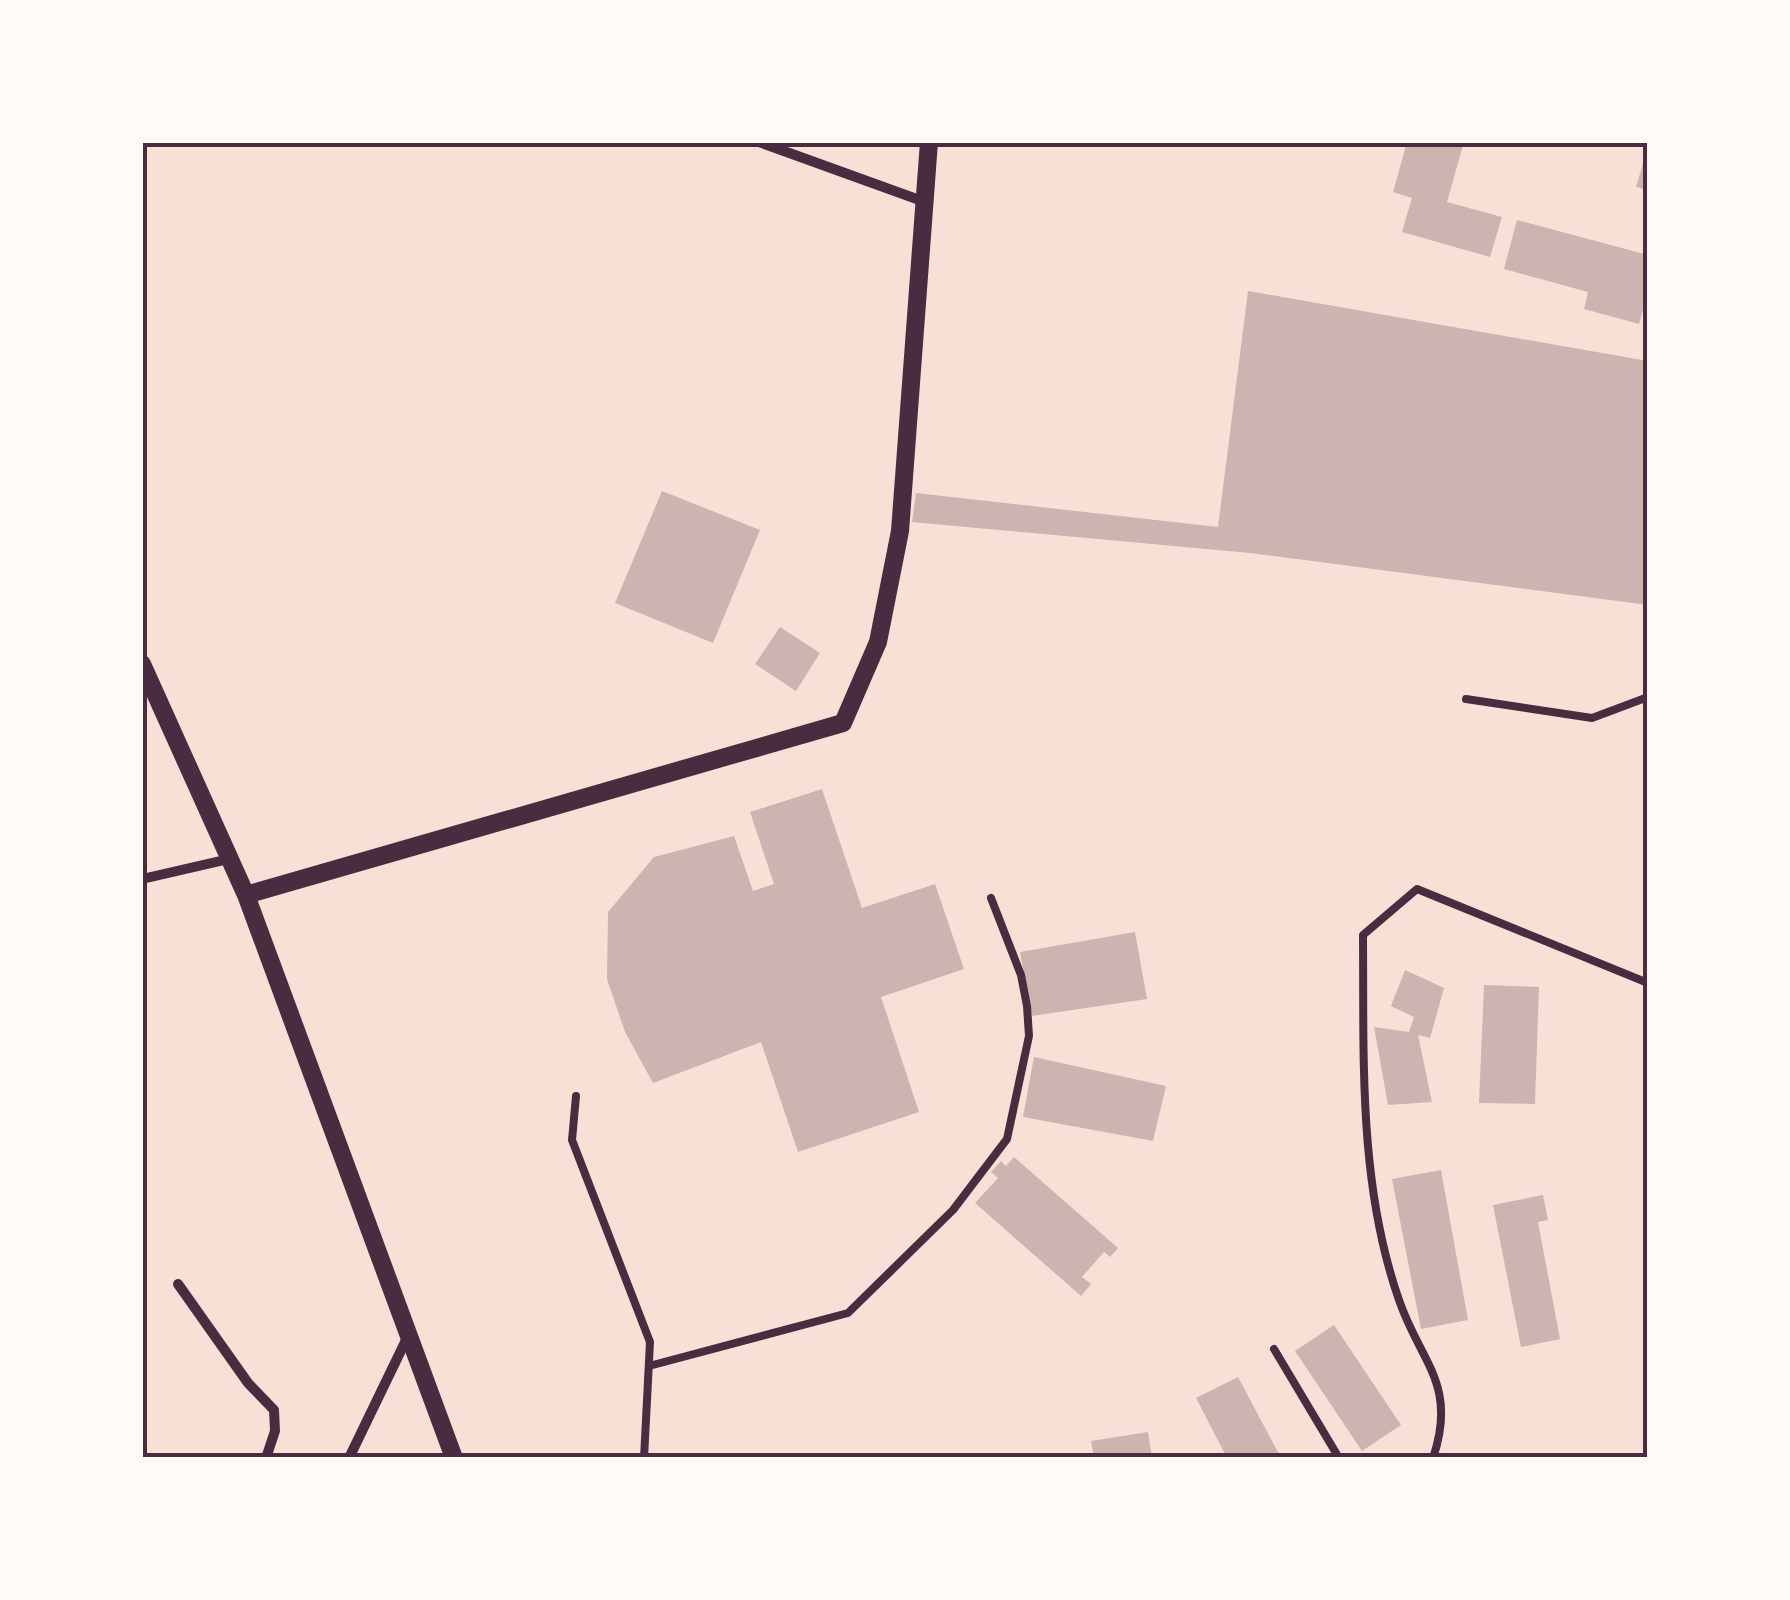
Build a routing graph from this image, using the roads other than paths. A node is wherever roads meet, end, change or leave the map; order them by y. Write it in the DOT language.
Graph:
graph roads {
  1 [pos="759,142"];
  2 [pos="929,142"];
  3 [pos="924,202"];
  4 [pos="142,664"];
  5 [pos="1648,696"];
  6 [pos="1466,699"];
  7 [pos="229,859"];
  8 [pos="142,879"];
  9 [pos="246,895"];
  10 [pos="991,898"];
  11 [pos="1648,983"];
  12 [pos="576,1096"];
  13 [pos="178,1284"];
  14 [pos="409,1335"];
  15 [pos="1274,1349"];
  16 [pos="649,1366"];
  17 [pos="266,1458"];
  18 [pos="349,1458"];
  19 [pos="454,1458"];
  20 [pos="644,1458"];
  21 [pos="1339,1458"];
  22 [pos="1433,1458"];
  1 -- 3 [label="street"];
  2 -- 3 [label="street"];
  3 -- 9 [label="street"];
  4 -- 7 [label="street"];
  5 -- 6 [label="lane"];
  7 -- 8 [label="street"];
  7 -- 9 [label="street"];
  9 -- 14 [label="street"];
  10 -- 16 [label="lane"];
  11 -- 22 [label="lane"];
  12 -- 16 [label="lane"];
  13 -- 17 [label="street"];
  14 -- 18 [label="street"];
  14 -- 19 [label="street"];
  15 -- 21 [label="lane"];
  16 -- 20 [label="lane"];
}
